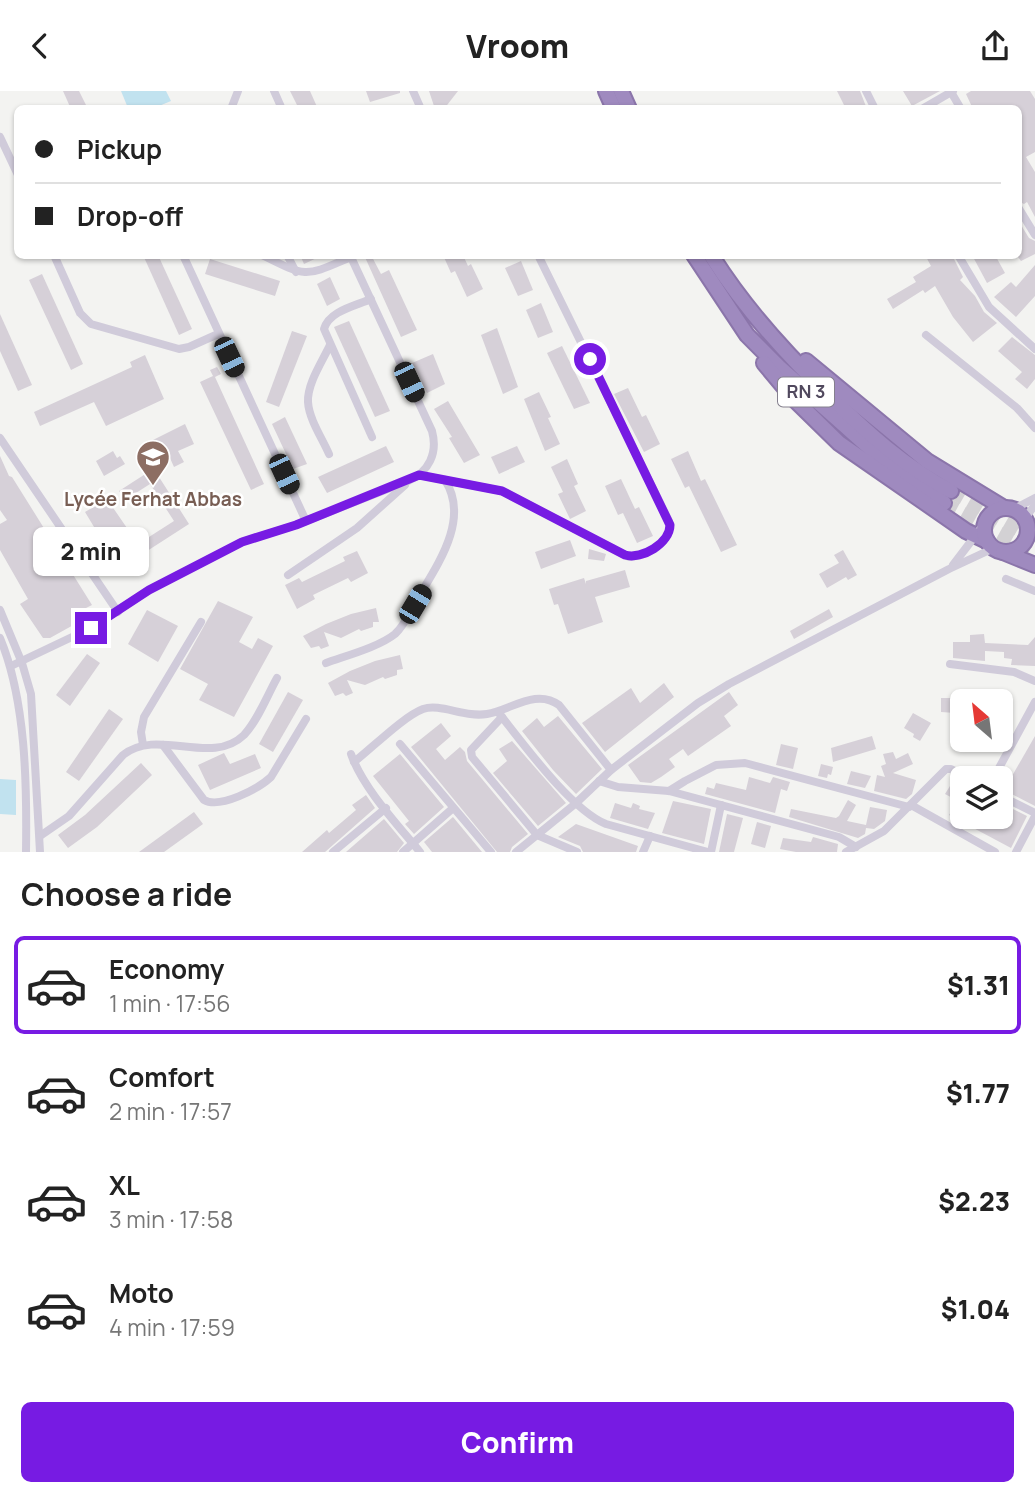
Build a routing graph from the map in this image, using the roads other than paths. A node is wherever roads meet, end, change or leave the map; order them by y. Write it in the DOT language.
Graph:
graph roads {
  1 [pos="952,92"];
  2 [pos="929,105"];
  3 [pos="0,137"];
  4 [pos="14,167"];
  5 [pos="1022,214"];
  6 [pos="1035,235"];
  7 [pos="56,259"];
  8 [pos="185,259"];
  9 [pos="270,259"];
  10 [pos="289,259"];
  11 [pos="344,259"];
  12 [pos="352,259"];
  13 [pos="540,259"];
  14 [pos="697,259"];
  15 [pos="714,259"];
  16 [pos="960,259"];
  17 [pos="296,272"];
  18 [pos="371,299"];
  19 [pos="761,325"];
  20 [pos="218,334"];
  21 [pos="747,335"];
  22 [pos="926,335"];
  23 [pos="330,345"];
  24 [pos="1035,349"];
  25 [pos="1035,428"];
  26 [pos="372,437"];
  27 [pos="0,438"];
  28 [pos="329,454"];
  29 [pos="419,475"];
  30 [pos="445,479"];
  31 [pos="408,481"];
  32 [pos="1035,498"];
  33 [pos="1035,505"];
  34 [pos="1021,516"];
  35 [pos="306,521"];
  36 [pos="990,544"];
  37 [pos="1035,565"];
  38 [pos="949,569"];
  39 [pos="288,575"];
  40 [pos="1006,579"];
  41 [pos="1035,591"];
  42 [pos="0,610"];
  43 [pos="118,612"];
  44 [pos="201,622"];
  45 [pos="0,638"];
  46 [pos="22,663"];
  47 [pos="326,663"];
  48 [pos="950,664"];
  49 [pos="11,666"];
  50 [pos="277,678"];
  51 [pos="1035,681"];
  52 [pos="1035,702"];
  53 [pos="500,714"];
  54 [pos="306,719"];
  55 [pos="400,744"];
  56 [pos="143,745"];
  57 [pos="163,745"];
  58 [pos="1000,766"];
  59 [pos="950,769"];
  60 [pos="611,770"];
  61 [pos="599,782"];
  62 [pos="669,791"];
  63 [pos="1013,803"];
  64 [pos="575,804"];
  65 [pos="721,805"];
  66 [pos="910,806"];
  67 [pos="386,809"];
  68 [pos="452,809"];
  69 [pos="1035,815"];
  70 [pos="537,835"];
  71 [pos="40,836"];
  72 [pos="650,836"];
  73 [pos="412,842"];
  74 [pos="856,847"];
  75 [pos="682,849"];
  76 [pos="26,852"];
  77 [pos="40,852"];
  78 [pos="333,852"];
  79 [pos="403,852"];
  80 [pos="421,852"];
  81 [pos="491,852"];
  82 [pos="516,852"];
  83 [pos="577,852"];
  84 [pos="643,852"];
  85 [pos="710,852"];
  86 [pos="846,852"];
  87 [pos="995,852"];
  88 [pos="1016,852"];
  1 -- 2 [label="street"];
  3 -- 4 [label="street"];
  5 -- 6 [label="street"];
  7 -- 20 [label="street"];
  8 -- 20 [label="street"];
  9 -- 17 [label="street"];
  10 -- 17 [label="street"];
  11 -- 17 [label="street"];
  12 -- 18 [label="street"];
  13 -- 30 [label="street"];
  14 -- 21 [label="highway, RN 3"];
  15 -- 19 [label="highway, RN 3"];
  16 -- 24 [label="street"];
  18 -- 23 [label="street"];
  18 -- 29 [label="street"];
  19 -- 21 [label="highway, RN 3"];
  19 -- 34 [label="highway"];
  20 -- 35 [label="street"];
  21 -- 36 [label="highway"];
  22 -- 25 [label="street"];
  23 -- 26 [label="street"];
  23 -- 28 [label="street"];
  27 -- 43 [label="street"];
  29 -- 30 [label="street"];
  29 -- 31 [label="street"];
  30 -- 47 [label="street"];
  31 -- 35 [label="street"];
  31 -- 39 [label="street"];
  32 -- 34 [label="street"];
  33 -- 34 [label="street"];
  34 -- 36 [label="highway"];
  34 -- 36 [label="highway"];
  35 -- 43 [label="street"];
  36 -- 37 [label="highway"];
  36 -- 38 [label="street"];
  36 -- 38 [label="street"];
  38 -- 60 [label="street"];
  40 -- 41 [label="street"];
  42 -- 46 [label="street"];
  43 -- 46 [label="street"];
  44 -- 56 [label="street"];
  45 -- 49 [label="street"];
  46 -- 49 [label="street"];
  46 -- 71 [label="street"];
  48 -- 51 [label="street"];
  49 -- 76 [label="street"];
  50 -- 57 [label="street"];
  52 -- 58 [label="street"];
  53 -- 60 [label="street"];
  53 -- 64 [label="street"];
  53 -- 67 [label="street"];
  53 -- 70 [label="street"];
  54 -- 57 [label="street"];
  55 -- 68 [label="street"];
  56 -- 57 [label="street"];
  56 -- 71 [label="street"];
  59 -- 66 [label="street"];
  60 -- 61 [label="street"];
  61 -- 62 [label="street"];
  61 -- 64 [label="street"];
  62 -- 65 [label="street"];
  62 -- 66 [label="street"];
  63 -- 69 [label="street"];
  64 -- 70 [label="street"];
  64 -- 72 [label="street"];
  65 -- 74 [label="street"];
  65 -- 85 [label="street"];
  66 -- 74 [label="street"];
  66 -- 87 [label="street"];
  67 -- 73 [label="street"];
  67 -- 78 [label="street"];
  68 -- 73 [label="street"];
  68 -- 81 [label="street"];
  69 -- 88 [label="street"];
  70 -- 82 [label="street"];
  70 -- 83 [label="street"];
  71 -- 77 [label="street"];
  72 -- 75 [label="street"];
  72 -- 84 [label="street"];
  73 -- 79 [label="street"];
  73 -- 80 [label="street"];
  74 -- 86 [label="street"];
  75 -- 85 [label="street"];
}
